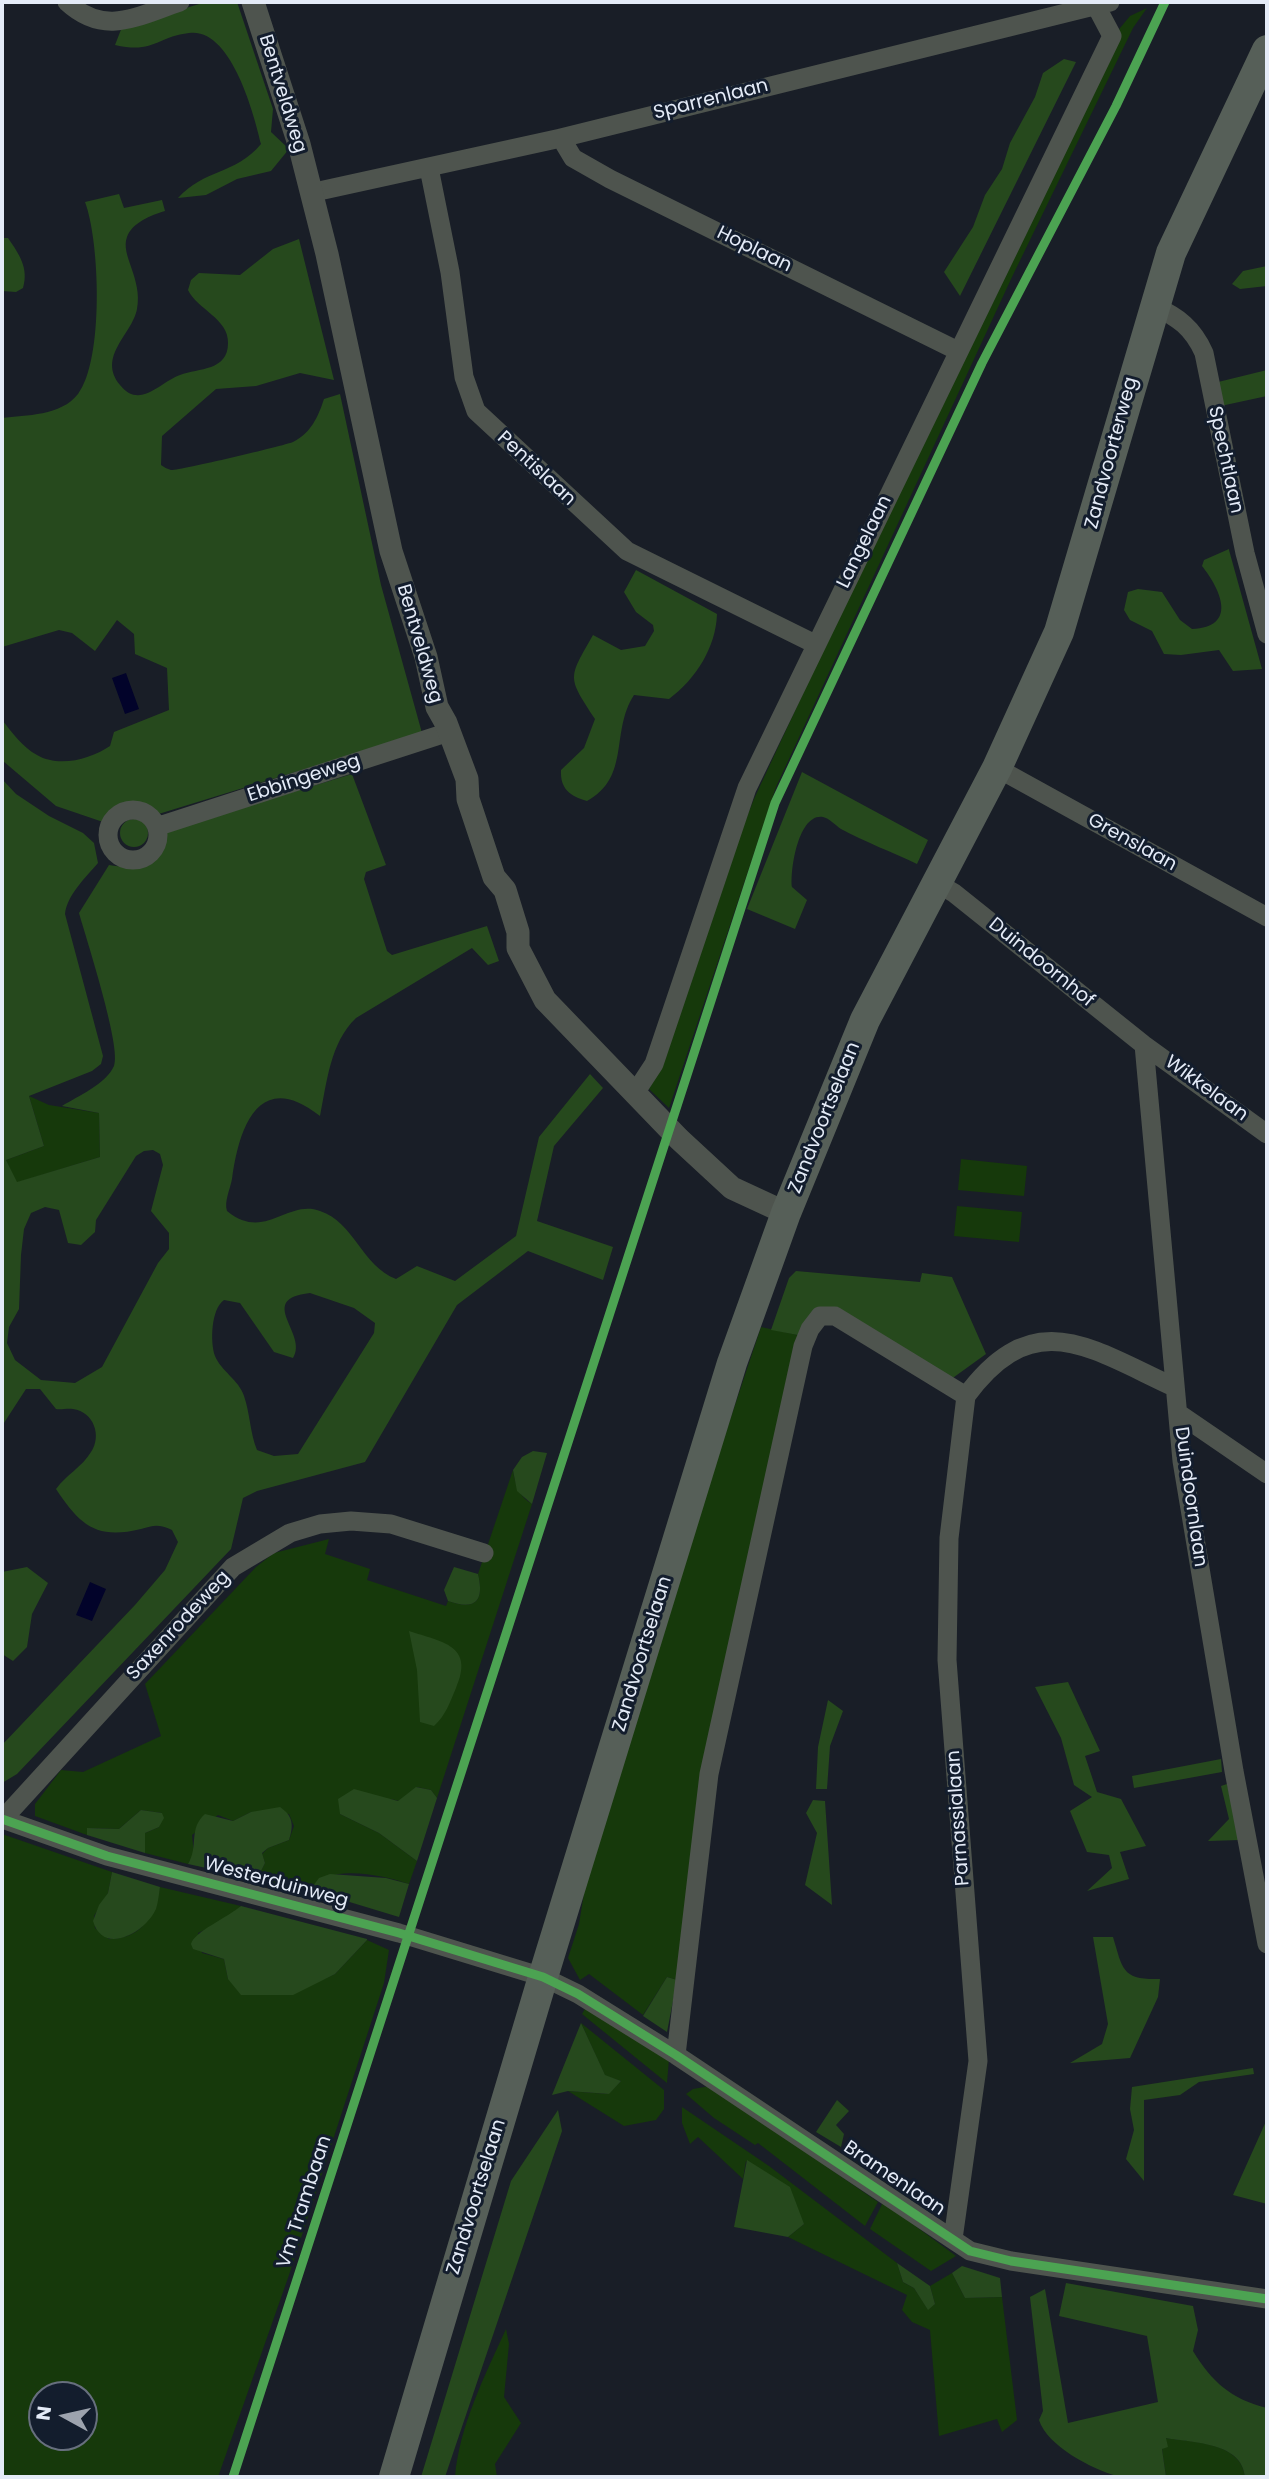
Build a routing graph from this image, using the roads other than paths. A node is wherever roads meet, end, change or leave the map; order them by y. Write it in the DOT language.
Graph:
graph roads {
  1 [pos="67,2"];
  2 [pos="180,2"];
  3 [pos="253,2"];
  4 [pos="1099,3"];
  5 [pos="1267,50"];
  6 [pos="561,138"];
  7 [pos="429,169"];
  8 [pos="310,193"];
  9 [pos="1154,306"];
  10 [pos="958,351"];
  11 [pos="1267,634"];
  12 [pos="815,644"];
  13 [pos="449,733"];
  14 [pos="997,768"];
  15 [pos="159,826"];
  16 [pos="952,855"];
  17 [pos="937,883"];
  18 [pos="1267,917"];
  19 [pos="1144,1045"];
  20 [pos="635,1093"];
  21 [pos="1267,1134"];
  22 [pos="786,1213"];
  23 [pos="1174,1387"];
  24 [pos="966,1396"];
  25 [pos="1178,1413"];
  26 [pos="1267,1474"];
  27 [pos="484,1552"];
  28 [pos="2,1819"];
  29 [pos="1267,1944"];
  30 [pos="543,1976"];
  31 [pos="676,2055"];
  32 [pos="953,2239"];
  33 [pos="1267,2299"];
  34 [pos="394,2477"];
  1 -- 2 [label="street"];
  3 -- 8 [label="street, Bentveldweg"];
  4 -- 6 [label="street, Sparrenlaan"];
  4 -- 10 [label="street, Langelaan"];
  5 -- 9 [label="main road, Zandvoorterweg"];
  6 -- 7 [label="street, Sparrenlaan"];
  6 -- 10 [label="street, Hoplaan"];
  7 -- 8 [label="street, Sparrenlaan"];
  7 -- 12 [label="street, Pentislaan"];
  8 -- 13 [label="street, Bentveldweg"];
  9 -- 11 [label="street, Spechtlaan"];
  9 -- 14 [label="main road, Zandvoorterweg"];
  10 -- 12 [label="street, Langelaan"];
  12 -- 20 [label="street, Langelaan"];
  13 -- 15 [label="street, Ebbingeweg"];
  13 -- 20 [label="street, Bentveldweg"];
  14 -- 16 [label="main road, Zandvoorterweg"];
  14 -- 18 [label="street, Grenslaan"];
  16 -- 17 [label="main road, Zandvoortselaan"];
  17 -- 19 [label="street, Duindoornhof"];
  17 -- 22 [label="main road, Zandvoortselaan"];
  19 -- 21 [label="street, Wikkelaan"];
  19 -- 23 [label="street, Duindoornlaan"];
  20 -- 22 [label="street, Bentveldweg"];
  22 -- 30 [label="main road, Zandvoortselaan"];
  23 -- 24 [label="street"];
  23 -- 25 [label="street, Duindoornlaan"];
  24 -- 31 [label="street"];
  24 -- 32 [label="street, Parnassialaan"];
  25 -- 26 [label="street"];
  25 -- 29 [label="street, Duindoornlaan"];
  27 -- 28 [label="street, Saxenrodeweg"];
  28 -- 30 [label="street, Westerduinweg"];
  30 -- 31 [label="street, Bramenlaan"];
  30 -- 34 [label="main road, Zandvoortselaan"];
  31 -- 32 [label="street, Bramenlaan"];
  32 -- 33 [label="street, Bramenlaan"];
}
